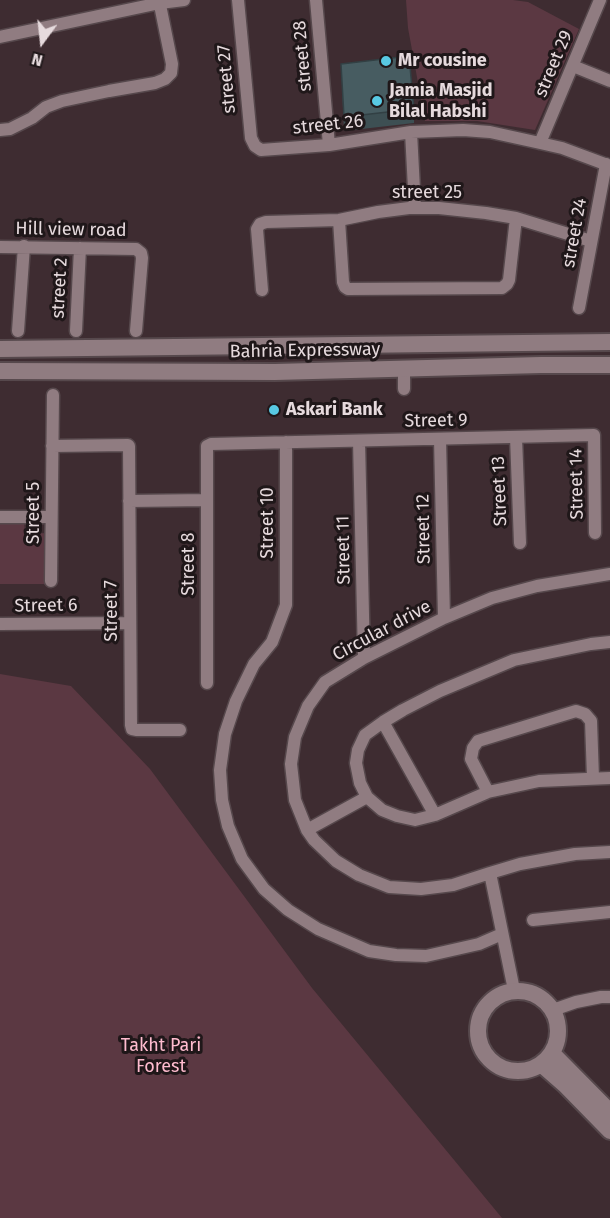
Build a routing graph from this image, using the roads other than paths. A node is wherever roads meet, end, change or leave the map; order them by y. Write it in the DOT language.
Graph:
graph roads {
  1 [pos="184,0"];
  2 [pos="238,0"];
  3 [pos="316,0"];
  4 [pos="600,0"];
  5 [pos="160,1"];
  6 [pos="0,37"];
  7 [pos="573,66"];
  8 [pos="610,81"];
  9 [pos="0,130"];
  10 [pos="411,132"];
  11 [pos="540,142"];
  12 [pos="329,146"];
  13 [pos="261,150"];
  14 [pos="608,165"];
  15 [pos="415,208"];
  16 [pos="516,218"];
  17 [pos="339,220"];
  18 [pos="591,241"];
  19 [pos="24,246"];
  20 [pos="0,247"];
  21 [pos="80,248"];
  22 [pos="262,290"];
  23 [pos="579,308"];
  24 [pos="18,331"];
  25 [pos="76,331"];
  26 [pos="136,331"];
  27 [pos="610,342"];
  28 [pos="276,346"];
  29 [pos="0,348"];
  30 [pos="610,365"];
  31 [pos="404,369"];
  32 [pos="0,371"];
  33 [pos="275,372"];
  34 [pos="404,389"];
  35 [pos="53,395"];
  36 [pos="594,435"];
  37 [pos="516,437"];
  38 [pos="440,439"];
  39 [pos="359,441"];
  40 [pos="286,442"];
  41 [pos="52,446"];
  42 [pos="207,446"];
  43 [pos="129,501"];
  44 [pos="207,501"];
  45 [pos="0,517"];
  46 [pos="51,517"];
  47 [pos="595,533"];
  48 [pos="520,543"];
  49 [pos="610,573"];
  50 [pos="51,581"];
  51 [pos="444,618"];
  52 [pos="129,623"];
  53 [pos="0,624"];
  54 [pos="610,642"];
  55 [pos="364,658"];
  56 [pos="207,683"];
  57 [pos="383,722"];
  58 [pos="180,730"];
  59 [pos="593,778"];
  60 [pos="610,778"];
  61 [pos="488,792"];
  62 [pos="367,797"];
  63 [pos="435,815"];
  64 [pos="308,830"];
  65 [pos="610,852"];
  66 [pos="490,873"];
  67 [pos="610,912"];
  68 [pos="533,920"];
  69 [pos="502,934"];
  70 [pos="514,990"];
  71 [pos="610,997"];
  72 [pos="553,1010"];
  73 [pos="546,1058"];
  74 [pos="610,1112"];
  75 [pos="610,1131"];
  1 -- 5 [label="street"];
  2 -- 13 [label="street, street 27"];
  3 -- 12 [label="street, street 28"];
  4 -- 7 [label="street, street 29"];
  5 -- 6 [label="street"];
  5 -- 9 [label="street"];
  7 -- 8 [label="street"];
  7 -- 11 [label="street, street 29"];
  10 -- 11 [label="street, street 26"];
  10 -- 12 [label="street, street 26"];
  10 -- 15 [label="street"];
  11 -- 14 [label="street, street 26"];
  12 -- 13 [label="street, street 26"];
  14 -- 18 [label="street, street 24"];
  15 -- 16 [label="street, street 25"];
  15 -- 17 [label="street, street 25"];
  16 -- 17 [label="street"];
  16 -- 18 [label="street, street 25"];
  17 -- 22 [label="street, street 25"];
  18 -- 23 [label="street, street 24"];
  19 -- 20 [label="street, Hill view road"];
  19 -- 21 [label="street, Hill view road"];
  19 -- 24 [label="street"];
  21 -- 25 [label="street, street 2"];
  21 -- 26 [label="street, Hill view road"];
  27 -- 28 [label="main road, Bahria Expressway"];
  28 -- 29 [label="main road, Bahria Expressway"];
  28 -- 33 [label="main road"];
  30 -- 31 [label="main road, Bahria Expressway"];
  31 -- 33 [label="main road, Bahria Expressway"];
  31 -- 34 [label="street"];
  32 -- 33 [label="main road, Bahria Expressway"];
  35 -- 41 [label="street, Street 5"];
  36 -- 37 [label="street, Street 9"];
  36 -- 47 [label="street, Street 14"];
  37 -- 38 [label="street, Street 9"];
  37 -- 48 [label="street, Street 13"];
  38 -- 39 [label="street, Street 9"];
  38 -- 51 [label="street, Street 12"];
  39 -- 40 [label="street, Street 9"];
  39 -- 55 [label="street, Street 11"];
  40 -- 42 [label="street, Street 9"];
  40 -- 69 [label="street, Street 10"];
  41 -- 43 [label="street, Street 7"];
  41 -- 46 [label="street, Street 5"];
  42 -- 44 [label="street, Street 8"];
  43 -- 44 [label="street"];
  43 -- 52 [label="street, Street 7"];
  44 -- 56 [label="street, Street 8"];
  45 -- 46 [label="street"];
  46 -- 50 [label="street, Street 5"];
  49 -- 51 [label="street, Circular drive"];
  51 -- 55 [label="street, Circular drive"];
  52 -- 53 [label="street, Street 6"];
  52 -- 58 [label="street, Street 7"];
  54 -- 57 [label="street"];
  55 -- 64 [label="street, Circular drive"];
  57 -- 62 [label="street"];
  57 -- 63 [label="street"];
  59 -- 60 [label="street"];
  59 -- 61 [label="street"];
  59 -- 61 [label="street"];
  61 -- 63 [label="street"];
  62 -- 63 [label="street"];
  62 -- 64 [label="street"];
  64 -- 66 [label="street, Circular drive"];
  65 -- 66 [label="street, Circular drive"];
  66 -- 69 [label="street"];
  67 -- 68 [label="street"];
  69 -- 70 [label="street"];
  70 -- 72 [label="main road"];
  70 -- 73 [label="main road"];
  71 -- 72 [label="street"];
  72 -- 73 [label="main road"];
  73 -- 74 [label="main road"];
  73 -- 75 [label="main road"];
}
